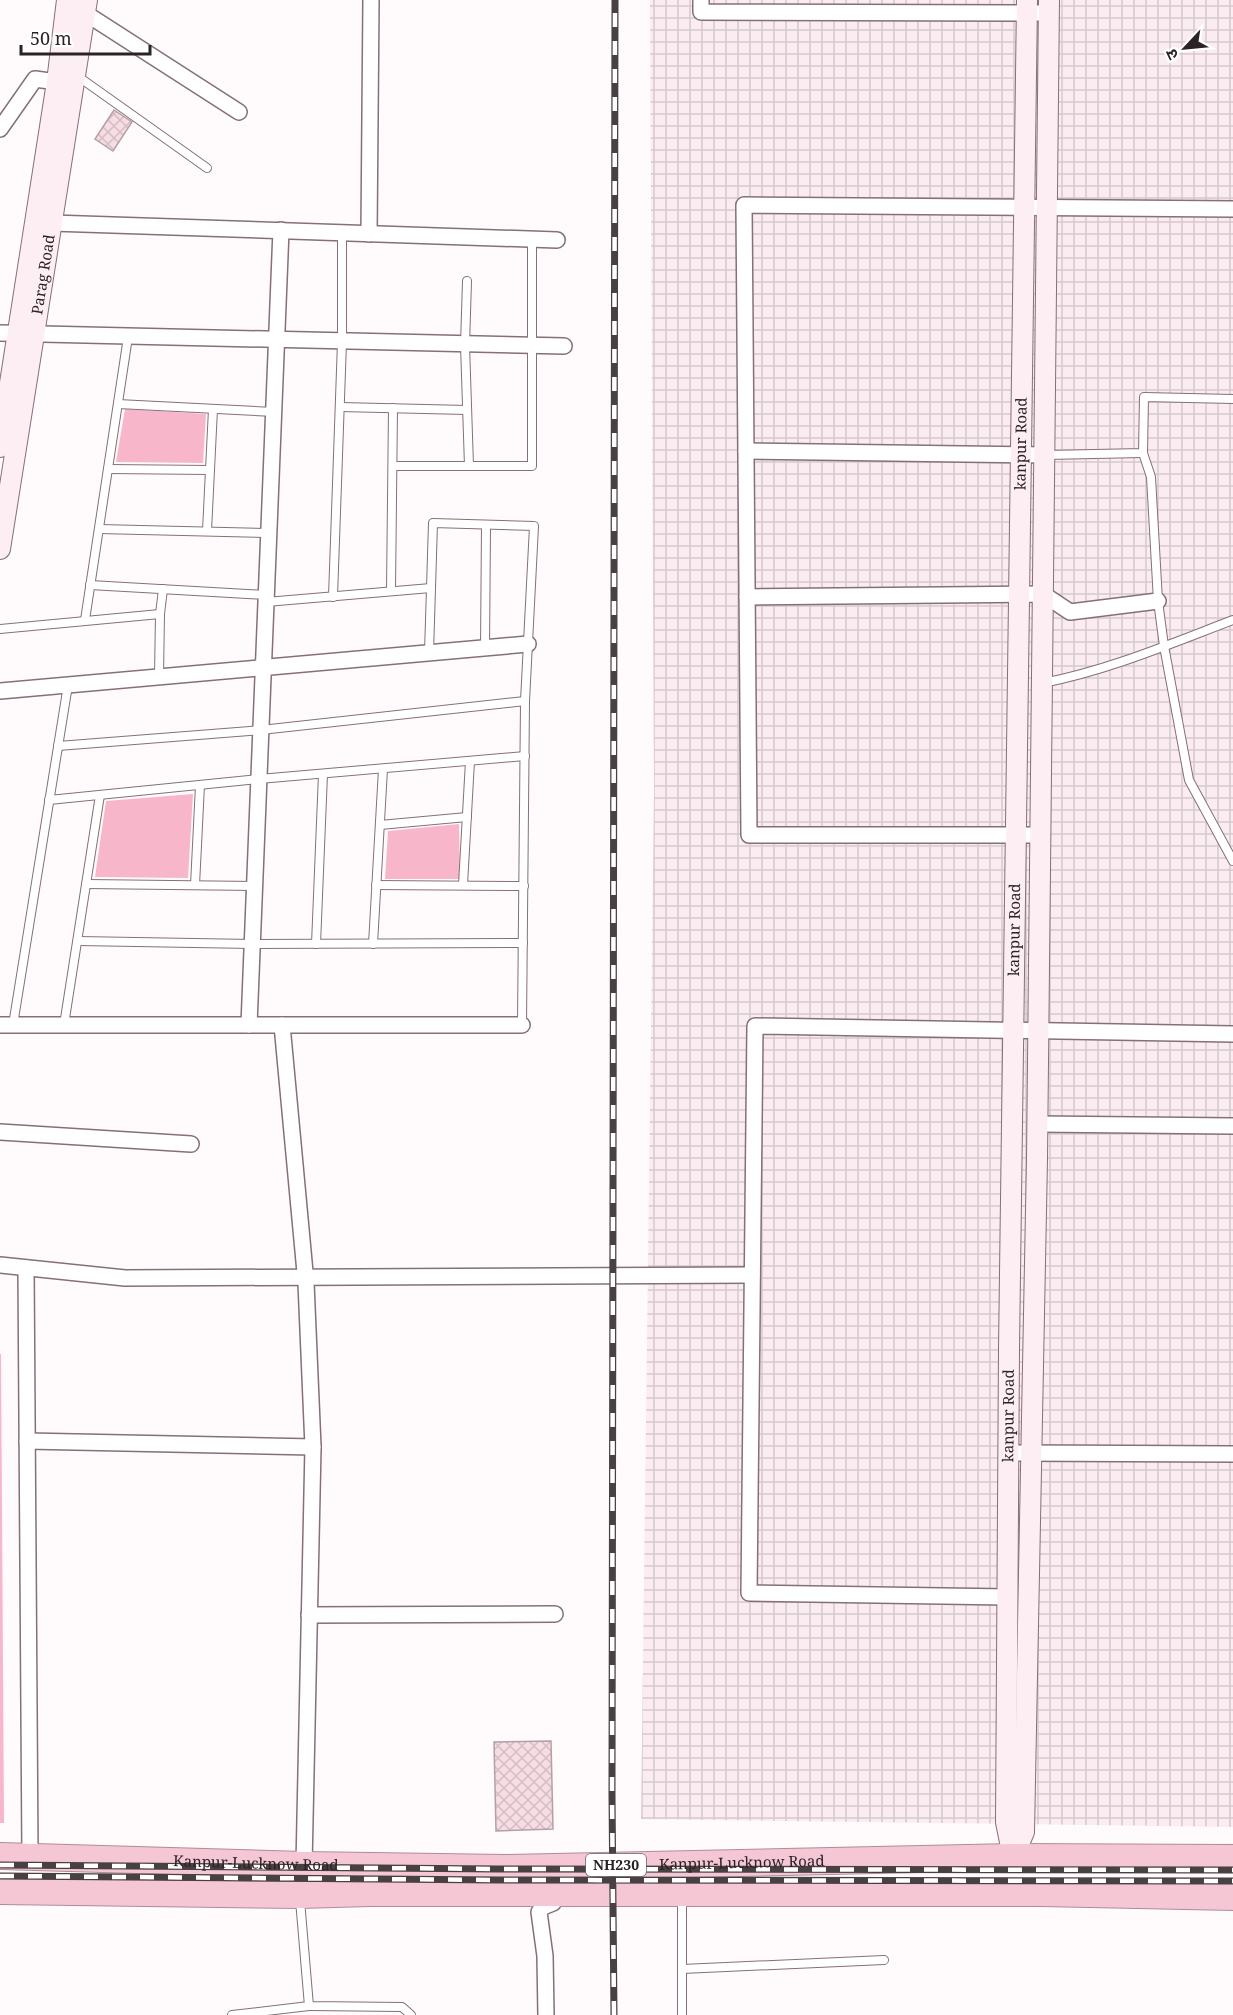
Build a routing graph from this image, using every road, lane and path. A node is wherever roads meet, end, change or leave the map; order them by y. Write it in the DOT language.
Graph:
graph roads {
  1 [pos="68,0"];
  2 [pos="370,0"];
  3 [pos="701,0"];
  4 [pos="82,4"];
  5 [pos="835,6"];
  6 [pos="1027,7"];
  7 [pos="1049,7"];
  8 [pos="66,78"];
  9 [pos="239,112"];
  10 [pos="0,129"];
  11 [pos="207,168"];
  12 [pos="1023,207"];
  13 [pos="1047,208"];
  14 [pos="1233,209"];
  15 [pos="52,222"];
  16 [pos="281,230"];
  17 [pos="342,233"];
  18 [pos="369,234"];
  19 [pos="532,239"];
  20 [pos="558,240"];
  21 [pos="467,281"];
  22 [pos="17,334"];
  23 [pos="128,337"];
  24 [pos="277,340"];
  25 [pos="342,342"];
  26 [pos="465,345"];
  27 [pos="532,346"];
  28 [pos="564,346"];
  29 [pos="1233,399"];
  30 [pos="118,404"];
  31 [pos="340,407"];
  32 [pos="393,408"];
  33 [pos="213,409"];
  34 [pos="467,410"];
  35 [pos="274,412"];
  36 [pos="0,447"];
  37 [pos="746,451"];
  38 [pos="1143,453"];
  39 [pos="1020,454"];
  40 [pos="1044,454"];
  41 [pos="394,466"];
  42 [pos="470,466"];
  43 [pos="108,469"];
  44 [pos="210,470"];
  45 [pos="486,525"];
  46 [pos="99,529"];
  47 [pos="207,531"];
  48 [pos="269,533"];
  49 [pos="0,549"];
  50 [pos="90,585"];
  51 [pos="431,588"];
  52 [pos="164,589"];
  53 [pos="391,591"];
  54 [pos="1019,594"];
  55 [pos="1042,594"];
  56 [pos="333,597"];
  57 [pos="747,597"];
  58 [pos="266,599"];
  59 [pos="1158,602"];
  60 [pos="160,614"];
  61 [pos="85,620"];
  62 [pos="1233,620"];
  63 [pos="0,629"];
  64 [pos="528,644"];
  65 [pos="1164,646"];
  66 [pos="484,648"];
  67 [pos="429,653"];
  68 [pos="263,667"];
  69 [pos="159,676"];
  70 [pos="1041,683"];
  71 [pos="68,685"];
  72 [pos="0,691"];
  73 [pos="525,701"];
  74 [pos="261,730"];
  75 [pos="58,746"];
  76 [pos="525,756"];
  77 [pos="470,761"];
  78 [pos="383,769"];
  79 [pos="323,774"];
  80 [pos="259,779"];
  81 [pos="200,785"];
  82 [pos="100,795"];
  83 [pos="49,800"];
  84 [pos="467,817"];
  85 [pos="380,825"];
  86 [pos="1016,835"];
  87 [pos="1040,835"];
  88 [pos="1233,861"];
  89 [pos="86,884"];
  90 [pos="195,885"];
  91 [pos="376,885"];
  92 [pos="463,885"];
  93 [pos="255,886"];
  94 [pos="524,886"];
  95 [pos="78,941"];
  96 [pos="523,943"];
  97 [pos="252,944"];
  98 [pos="316,944"];
  99 [pos="373,944"];
  100 [pos="7,1025"];
  101 [pos="64,1025"];
  102 [pos="249,1025"];
  103 [pos="282,1025"];
  104 [pos="522,1025"];
  105 [pos="1013,1031"];
  106 [pos="1038,1032"];
  107 [pos="1233,1034"];
  108 [pos="1037,1124"];
  109 [pos="1233,1126"];
  110 [pos="0,1132"];
  111 [pos="191,1144"];
  112 [pos="0,1266"];
  113 [pos="26,1268"];
  114 [pos="752,1275"];
  115 [pos="304,1277"];
  116 [pos="27,1441"];
  117 [pos="313,1447"];
  118 [pos="1009,1453"];
  119 [pos="1032,1453"];
  120 [pos="1233,1454"];
  121 [pos="1008,1597"];
  122 [pos="555,1614"];
  123 [pos="309,1615"];
  124 [pos="0,1856"];
  125 [pos="30,1856"];
  126 [pos="1012,1857"];
  127 [pos="1233,1858"];
  128 [pos="304,1865"];
  129 [pos="0,1891"];
  130 [pos="555,1893"];
  131 [pos="682,1893"];
  132 [pos="300,1895"];
  133 [pos="1233,1897"];
  134 [pos="884,1960"];
  135 [pos="682,1969"];
  136 [pos="309,2006"];
  137 [pos="232,2015"];
  138 [pos="411,2015"];
  139 [pos="546,2015"];
  140 [pos="682,2015"];
  1 -- 8 [label="street, Parag Road"];
  2 -- 18 [label="street"];
  3 -- 5 [label="street"];
  4 -- 8 [label="street, Parag Road"];
  4 -- 9 [label="street"];
  5 -- 6 [label="street"];
  6 -- 7 [label="street"];
  6 -- 12 [label="street, kanpur Road"];
  7 -- 13 [label="street"];
  8 -- 10 [label="street"];
  8 -- 11 [label="lane"];
  8 -- 15 [label="street, Parag Road"];
  8 -- 22 [label="street, Parag Road"];
  12 -- 13 [label="street"];
  12 -- 37 [label="street"];
  12 -- 39 [label="street, kanpur Road"];
  13 -- 14 [label="street"];
  13 -- 40 [label="street"];
  15 -- 16 [label="street"];
  15 -- 22 [label="street, Parag Road"];
  16 -- 17 [label="street"];
  16 -- 24 [label="street"];
  17 -- 18 [label="street"];
  17 -- 25 [label="lane"];
  18 -- 19 [label="street"];
  19 -- 20 [label="street"];
  19 -- 27 [label="lane"];
  21 -- 26 [label="lane"];
  22 -- 23 [label="street"];
  22 -- 36 [label="street, Parag Road"];
  22 -- 49 [label="street, Parag Road"];
  23 -- 24 [label="street"];
  23 -- 30 [label="lane"];
  24 -- 25 [label="street"];
  24 -- 35 [label="street"];
  25 -- 26 [label="street"];
  25 -- 31 [label="lane"];
  26 -- 27 [label="street"];
  26 -- 34 [label="lane"];
  27 -- 28 [label="street"];
  27 -- 42 [label="lane"];
  29 -- 38 [label="lane"];
  30 -- 33 [label="lane"];
  30 -- 43 [label="lane"];
  31 -- 32 [label="lane"];
  31 -- 56 [label="lane"];
  32 -- 34 [label="lane"];
  32 -- 41 [label="lane"];
  33 -- 35 [label="lane"];
  33 -- 44 [label="lane"];
  34 -- 42 [label="lane"];
  35 -- 48 [label="street"];
  37 -- 39 [label="street"];
  37 -- 57 [label="street"];
  38 -- 40 [label="lane"];
  38 -- 59 [label="lane"];
  39 -- 40 [label="street"];
  39 -- 54 [label="street, kanpur Road"];
  40 -- 55 [label="street"];
  41 -- 42 [label="lane"];
  41 -- 53 [label="lane"];
  43 -- 44 [label="lane"];
  43 -- 46 [label="lane"];
  44 -- 47 [label="lane"];
  45 -- 51 [label="lane"];
  45 -- 64 [label="lane"];
  45 -- 66 [label="lane"];
  46 -- 47 [label="lane"];
  46 -- 50 [label="lane"];
  47 -- 48 [label="lane"];
  48 -- 58 [label="street"];
  50 -- 52 [label="lane"];
  50 -- 61 [label="lane"];
  51 -- 53 [label="lane"];
  51 -- 67 [label="lane"];
  52 -- 58 [label="lane"];
  52 -- 60 [label="lane"];
  53 -- 56 [label="lane"];
  54 -- 55 [label="street"];
  54 -- 57 [label="street"];
  54 -- 86 [label="street, kanpur Road"];
  55 -- 59 [label="street"];
  55 -- 70 [label="street"];
  56 -- 58 [label="lane"];
  57 -- 86 [label="street"];
  58 -- 68 [label="street"];
  59 -- 65 [label="lane"];
  60 -- 61 [label="lane"];
  60 -- 69 [label="lane"];
  61 -- 63 [label="lane"];
  62 -- 65 [label="lane"];
  64 -- 66 [label="street"];
  64 -- 73 [label="lane"];
  65 -- 70 [label="lane"];
  65 -- 88 [label="lane"];
  66 -- 67 [label="street"];
  67 -- 68 [label="street"];
  68 -- 69 [label="street"];
  68 -- 74 [label="street"];
  69 -- 71 [label="street"];
  70 -- 87 [label="street"];
  71 -- 72 [label="street"];
  71 -- 75 [label="lane"];
  73 -- 74 [label="lane"];
  73 -- 76 [label="lane"];
  74 -- 75 [label="lane"];
  74 -- 80 [label="street"];
  75 -- 83 [label="lane"];
  76 -- 77 [label="lane"];
  76 -- 94 [label="lane"];
  77 -- 78 [label="lane"];
  77 -- 84 [label="lane"];
  78 -- 79 [label="lane"];
  78 -- 85 [label="lane"];
  79 -- 80 [label="lane"];
  79 -- 98 [label="lane"];
  80 -- 81 [label="lane"];
  80 -- 93 [label="street"];
  81 -- 82 [label="lane"];
  81 -- 90 [label="lane"];
  82 -- 83 [label="lane"];
  82 -- 89 [label="lane"];
  83 -- 100 [label="lane"];
  84 -- 85 [label="lane"];
  84 -- 92 [label="lane"];
  85 -- 91 [label="lane"];
  86 -- 87 [label="street"];
  86 -- 105 [label="street, kanpur Road"];
  87 -- 106 [label="street"];
  89 -- 90 [label="lane"];
  89 -- 95 [label="lane"];
  90 -- 93 [label="lane"];
  91 -- 92 [label="lane"];
  91 -- 99 [label="lane"];
  92 -- 94 [label="lane"];
  93 -- 97 [label="street"];
  94 -- 96 [label="lane"];
  95 -- 97 [label="lane"];
  95 -- 101 [label="lane"];
  96 -- 99 [label="lane"];
  96 -- 104 [label="lane"];
  97 -- 98 [label="lane"];
  97 -- 102 [label="street"];
  98 -- 99 [label="lane"];
  100 -- 101 [label="street"];
  101 -- 102 [label="street"];
  102 -- 103 [label="street"];
  103 -- 104 [label="street"];
  103 -- 115 [label="street"];
  105 -- 106 [label="street"];
  105 -- 114 [label="street"];
  105 -- 118 [label="street, kanpur Road"];
  106 -- 107 [label="street"];
  106 -- 108 [label="street"];
  108 -- 109 [label="street"];
  108 -- 119 [label="street"];
  110 -- 111 [label="street"];
  112 -- 113 [label="street"];
  113 -- 115 [label="street"];
  113 -- 116 [label="street"];
  114 -- 115 [label="street"];
  114 -- 121 [label="street"];
  115 -- 117 [label="street"];
  116 -- 117 [label="street"];
  116 -- 125 [label="street"];
  117 -- 123 [label="street"];
  118 -- 119 [label="street"];
  118 -- 121 [label="street, kanpur Road"];
  119 -- 120 [label="street"];
  119 -- 126 [label="street"];
  121 -- 126 [label="street, kanpur Road"];
  122 -- 123 [label="street"];
  123 -- 128 [label="street"];
  124 -- 125 [label="highway, Kanpur-Lucknow Road / NH230"];
  125 -- 128 [label="highway, Kanpur-Lucknow Road / NH230"];
  126 -- 127 [label="highway, Kanpur-Lucknow Road / NH230"];
  126 -- 128 [label="highway, Kanpur-Lucknow Road / NH230"];
  129 -- 132 [label="highway, Kanpur-Lucknow Road / NH230"];
  130 -- 131 [label="highway, Kanpur-Lucknow Road / NH230"];
  130 -- 132 [label="highway, Kanpur-Lucknow Road / NH230"];
  130 -- 139 [label="street"];
  131 -- 133 [label="highway, Kanpur-Lucknow Road / NH230"];
  131 -- 135 [label="lane"];
  132 -- 136 [label="lane"];
  134 -- 135 [label="lane"];
  135 -- 140 [label="lane"];
  136 -- 137 [label="lane"];
  136 -- 138 [label="lane"];
}
